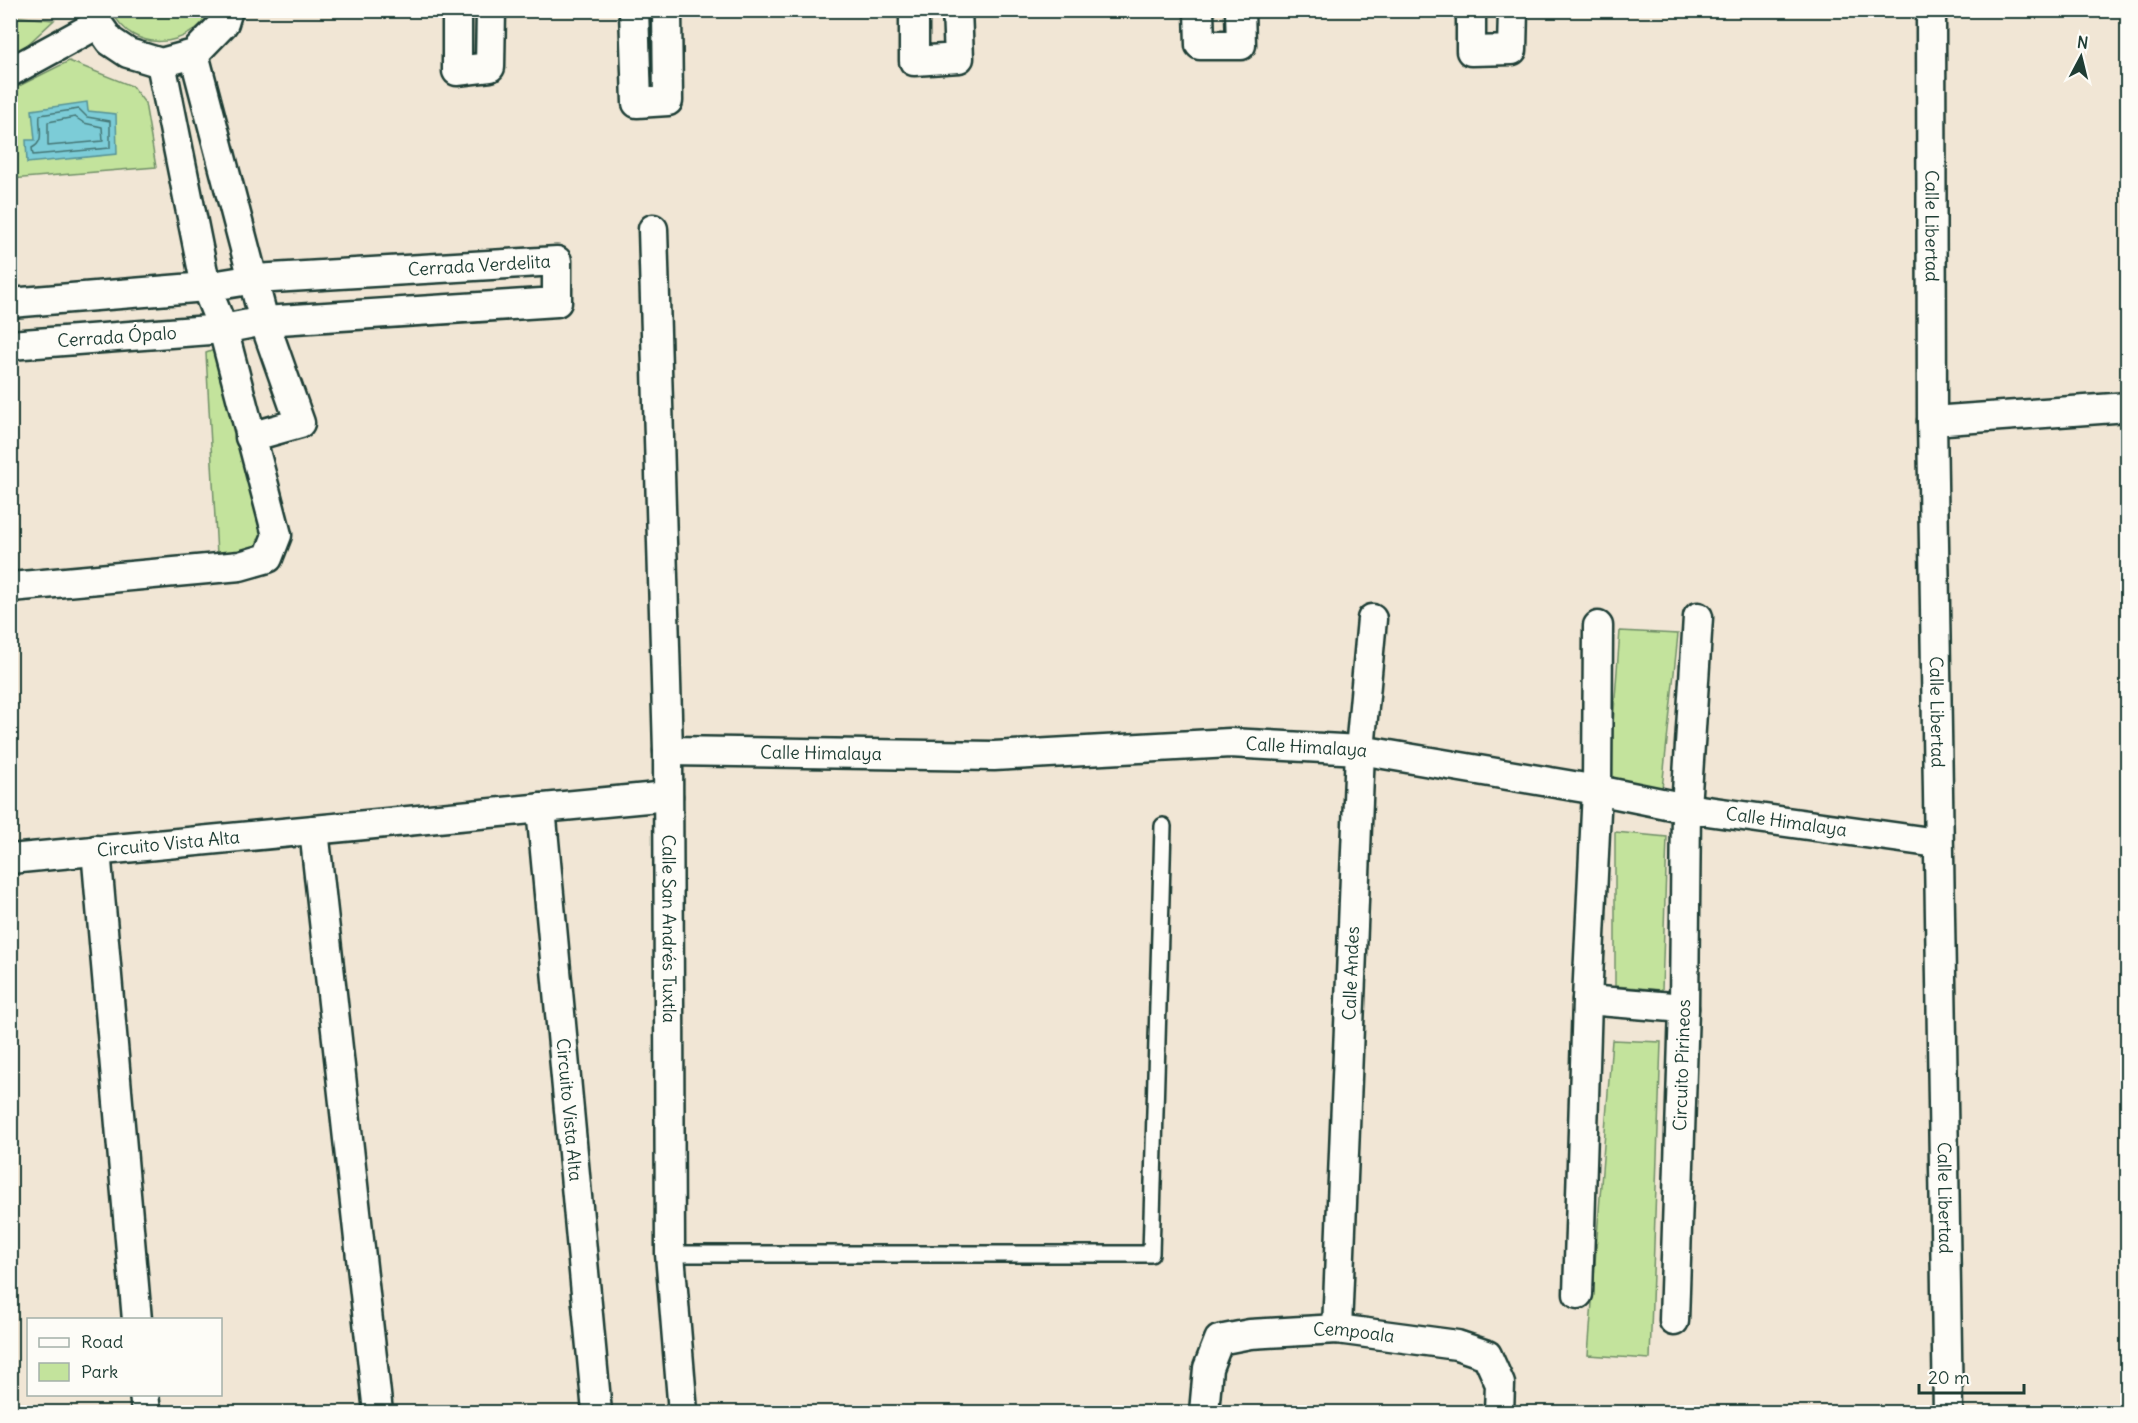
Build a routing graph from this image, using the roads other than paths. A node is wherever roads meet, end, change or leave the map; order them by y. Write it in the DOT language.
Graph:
graph roads {
  1 [pos="228,10"];
  2 [pos="457,10"];
  3 [pos="490,10"];
  4 [pos="634,10"];
  5 [pos="668,10"];
  6 [pos="914,10"];
  7 [pos="957,10"];
  8 [pos="1199,10"];
  9 [pos="1240,10"];
  10 [pos="1471,10"];
  11 [pos="1513,10"];
  12 [pos="1931,10"];
  13 [pos="95,17"];
  14 [pos="195,54"];
  15 [pos="161,63"];
  16 [pos="10,72"];
  17 [pos="652,229"];
  18 [pos="255,279"];
  19 [pos="206,287"];
  20 [pos="10,303"];
  21 [pos="264,321"];
  22 [pos="224,329"];
  23 [pos="10,345"];
  24 [pos="2127,407"];
  25 [pos="1932,421"];
  26 [pos="250,437"];
  27 [pos="11,587"];
  28 [pos="1698,617"];
  29 [pos="1372,619"];
  30 [pos="1598,626"];
  31 [pos="1360,750"];
  32 [pos="668,752"];
  33 [pos="1597,790"];
  34 [pos="668,796"];
  35 [pos="541,808"];
  36 [pos="1686,808"];
  37 [pos="1163,826"];
  38 [pos="314,830"];
  39 [pos="1937,843"];
  40 [pos="96,850"];
  41 [pos="10,859"];
  42 [pos="1587,1000"];
  43 [pos="1684,1008"];
  44 [pos="670,1254"];
  45 [pos="1578,1294"];
  46 [pos="137,1318"];
  47 [pos="1674,1321"];
  48 [pos="1337,1329"];
  49 [pos="144,1396"];
  50 [pos="146,1413"];
  51 [pos="378,1413"];
  52 [pos="597,1413"];
  53 [pos="683,1413"];
  54 [pos="1204,1413"];
  55 [pos="1499,1413"];
  56 [pos="1948,1413"];
  1 -- 14 [label="street"];
  2 -- 3 [label="street"];
  4 -- 5 [label="street"];
  6 -- 7 [label="street"];
  8 -- 9 [label="street"];
  10 -- 11 [label="street"];
  12 -- 25 [label="street, Calle Libertad"];
  13 -- 15 [label="street"];
  13 -- 16 [label="street"];
  14 -- 15 [label="street"];
  14 -- 18 [label="street"];
  15 -- 19 [label="street"];
  17 -- 32 [label="street, Calle San Andrés Tuxtla"];
  18 -- 19 [label="street, Cerrada Verdelita"];
  18 -- 21 [label="street"];
  18 -- 21 [label="street, Cerrada Verdelita"];
  19 -- 20 [label="street"];
  19 -- 22 [label="street"];
  21 -- 22 [label="street, Cerrada Verdelita"];
  21 -- 26 [label="street"];
  22 -- 23 [label="street, Cerrada Ópalo"];
  22 -- 26 [label="street"];
  24 -- 25 [label="street"];
  25 -- 39 [label="street, Calle Libertad"];
  26 -- 27 [label="street"];
  28 -- 36 [label="street, Circuito Pirineos"];
  29 -- 31 [label="street, Calle Andes"];
  30 -- 33 [label="street"];
  31 -- 32 [label="street, Calle Himalaya"];
  31 -- 33 [label="street, Calle Himalaya"];
  31 -- 48 [label="street, Calle Andes"];
  32 -- 34 [label="street, Calle San Andrés Tuxtla"];
  33 -- 36 [label="street, Calle Himalaya"];
  33 -- 42 [label="street"];
  34 -- 35 [label="street, Circuito Vista Alta"];
  34 -- 44 [label="street, Calle San Andrés Tuxtla"];
  35 -- 38 [label="street, Circuito Vista Alta"];
  35 -- 52 [label="street, Circuito Vista Alta"];
  36 -- 39 [label="street, Calle Himalaya"];
  36 -- 43 [label="street, Circuito Pirineos"];
  37 -- 44 [label="lane"];
  38 -- 40 [label="street, Circuito Vista Alta"];
  38 -- 51 [label="street"];
  39 -- 56 [label="street, Calle Libertad"];
  40 -- 41 [label="street, Circuito Vista Alta"];
  40 -- 46 [label="street"];
  42 -- 43 [label="street"];
  42 -- 45 [label="street"];
  43 -- 47 [label="street, Circuito Pirineos"];
  44 -- 53 [label="street, Calle San Andrés Tuxtla"];
  48 -- 54 [label="street, Cempoala"];
  48 -- 55 [label="street, Cempoala"];
  49 -- 50 [label="street"];
}
